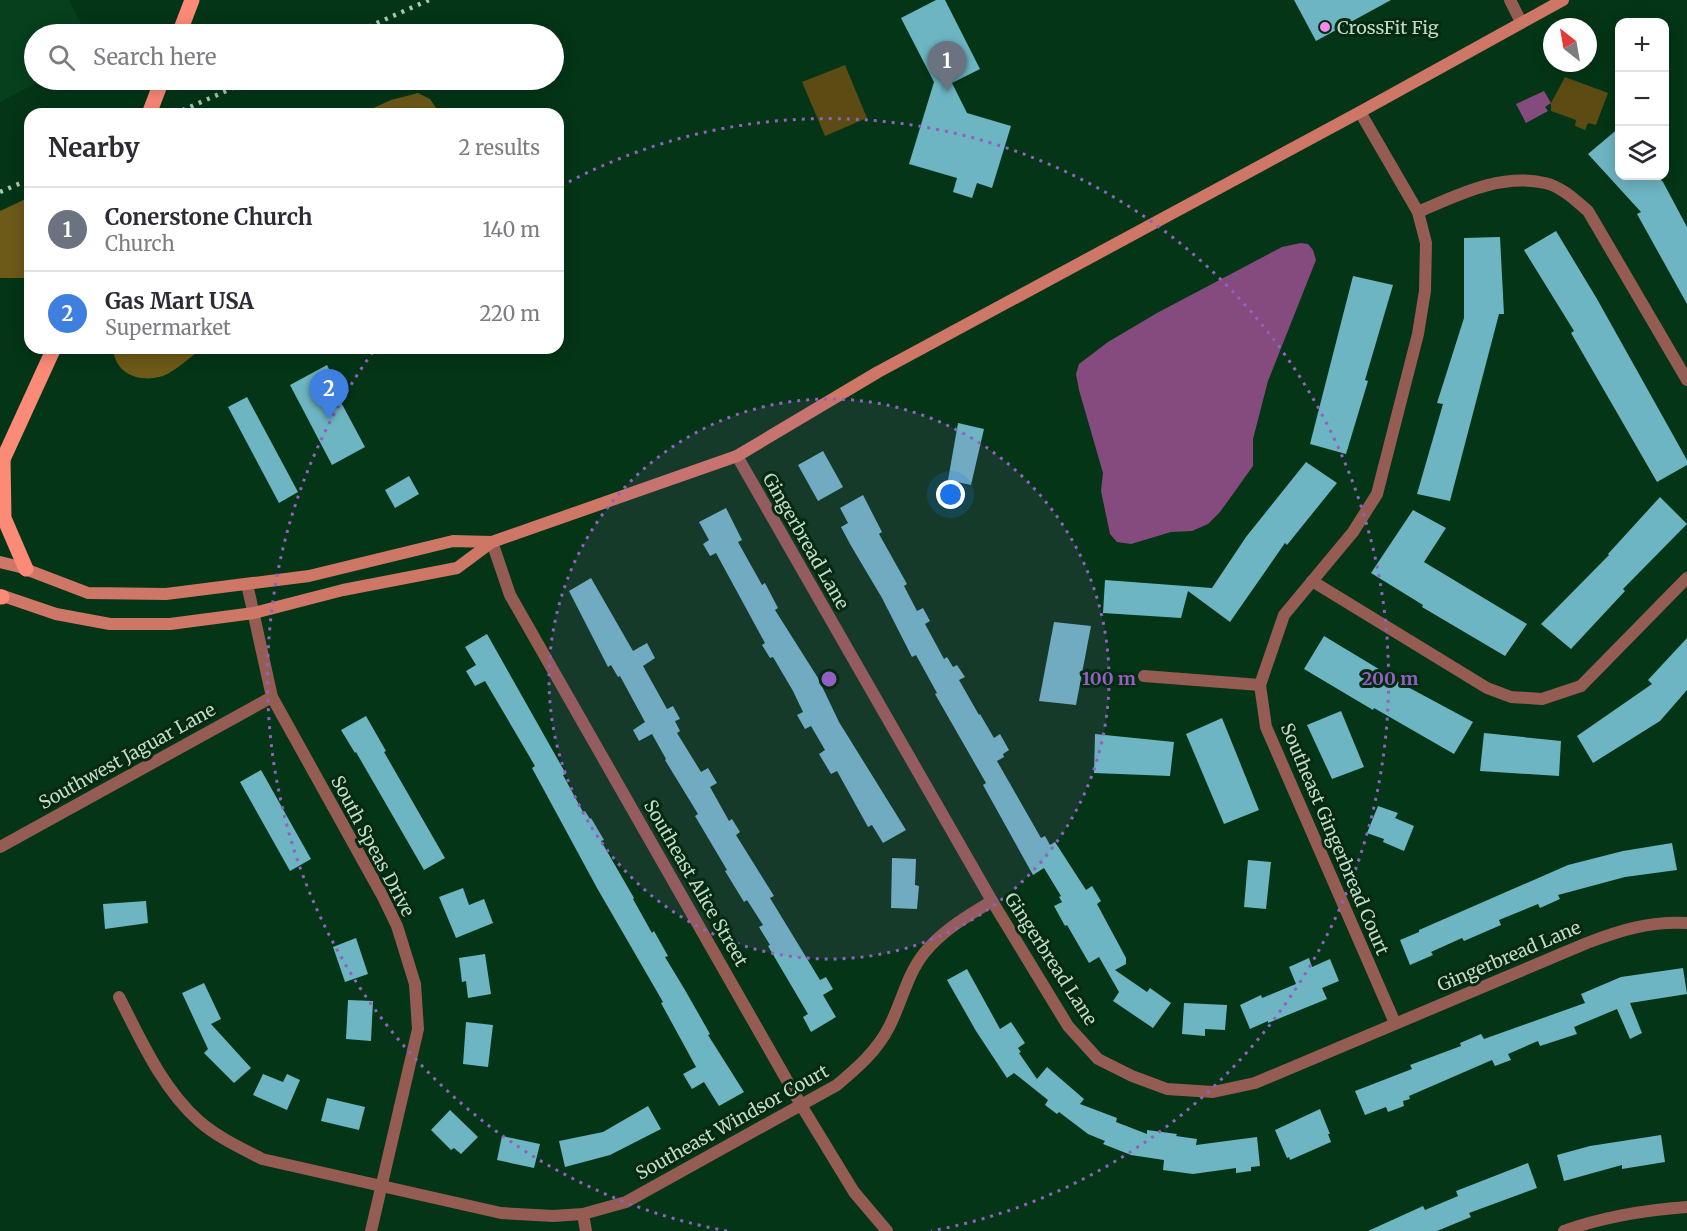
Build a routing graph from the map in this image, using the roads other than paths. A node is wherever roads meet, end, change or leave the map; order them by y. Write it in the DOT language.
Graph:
graph roads {
  1 [pos="192,0"];
  2 [pos="1510,0"];
  3 [pos="1563,0"];
  4 [pos="1521,22"];
  5 [pos="183,24"];
  6 [pos="158,90"];
  7 [pos="151,108"];
  8 [pos="1360,112"];
  9 [pos="1418,212"];
  10 [pos="51,354"];
  11 [pos="1687,380"];
  12 [pos="737,456"];
  13 [pos="2,462"];
  14 [pos="492,542"];
  15 [pos="0,562"];
  16 [pos="26,569"];
  17 [pos="1687,578"];
  18 [pos="1312,581"];
  19 [pos="248,584"];
  20 [pos="1,596"];
  21 [pos="254,613"];
  22 [pos="1143,676"];
  23 [pos="1260,685"];
  24 [pos="272,697"];
  25 [pos="0,847"];
  26 [pos="992,901"];
  27 [pos="1687,923"];
  28 [pos="119,997"];
  29 [pos="1395,1023"];
  30 [pos="801,1105"];
  31 [pos="383,1185"];
  32 [pos="1687,1207"];
  33 [pos="583,1214"];
  34 [pos="371,1231"];
  35 [pos="586,1231"];
  36 [pos="887,1231"];
  37 [pos="1564,1231"];
  1 -- 5 [label="main road"];
  2 -- 4 [label="street"];
  3 -- 4 [label="main road"];
  4 -- 8 [label="main road"];
  6 -- 7 [label="main road"];
  8 -- 9 [label="street, Southeast Gingerbread Court"];
  8 -- 12 [label="main road"];
  9 -- 11 [label="street"];
  9 -- 18 [label="street, Southeast Gingerbread Court"];
  10 -- 13 [label="main road"];
  12 -- 14 [label="main road"];
  12 -- 26 [label="street, Gingerbread Lane"];
  13 -- 16 [label="main road"];
  14 -- 19 [label="main road"];
  14 -- 21 [label="main road"];
  14 -- 30 [label="street, Southeast Alice Street"];
  15 -- 16 [label="main road"];
  16 -- 19 [label="main road"];
  17 -- 18 [label="street"];
  18 -- 23 [label="street, Southeast Gingerbread Court"];
  19 -- 21 [label="street, South Speas Drive"];
  20 -- 21 [label="main road"];
  21 -- 24 [label="street, South Speas Drive"];
  22 -- 23 [label="street"];
  23 -- 29 [label="street, Southeast Gingerbread Court"];
  24 -- 25 [label="street, Southwest Jaguar Lane"];
  24 -- 31 [label="street, South Speas Drive"];
  26 -- 29 [label="street, Gingerbread Lane"];
  26 -- 30 [label="street, Southeast Windsor Court"];
  27 -- 29 [label="street, Gingerbread Lane"];
  28 -- 31 [label="street, Southeast Windsor Court"];
  30 -- 33 [label="street, Southeast Windsor Court"];
  30 -- 36 [label="street, Southeast Alice Street"];
  31 -- 33 [label="street, Southeast Windsor Court"];
  31 -- 34 [label="street, South Speas Drive"];
  32 -- 37 [label="street"];
  33 -- 35 [label="street"];
}
